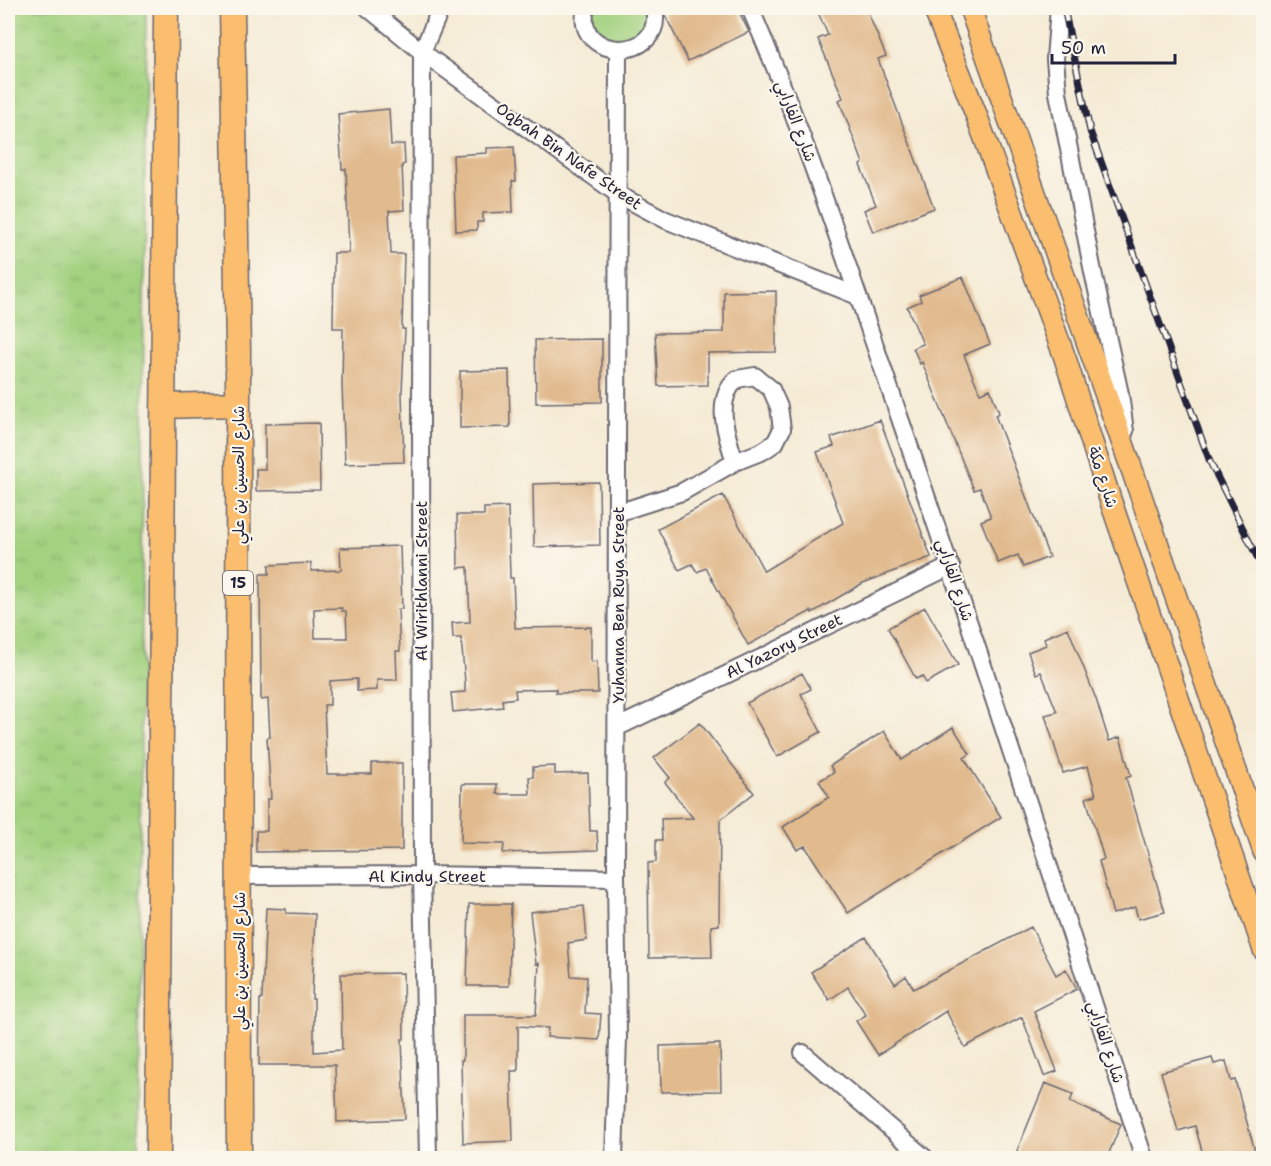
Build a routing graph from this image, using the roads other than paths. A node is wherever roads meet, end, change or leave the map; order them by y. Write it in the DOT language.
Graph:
graph roads {
  1 [pos="166,8"];
  2 [pos="232,8"];
  3 [pos="368,8"];
  4 [pos="441,8"];
  5 [pos="586,8"];
  6 [pos="654,8"];
  7 [pos="750,8"];
  8 [pos="933,8"];
  9 [pos="970,8"];
  10 [pos="1059,8"];
  11 [pos="618,50"];
  12 [pos="422,52"];
  13 [pos="619,195"];
  14 [pos="858,296"];
  15 [pos="238,404"];
  16 [pos="163,406"];
  17 [pos="1130,461"];
  18 [pos="735,462"];
  19 [pos="617,513"];
  20 [pos="951,566"];
  21 [pos="618,727"];
  22 [pos="1263,852"];
  23 [pos="422,875"];
  24 [pos="238,876"];
  25 [pos="616,878"];
  26 [pos="1263,950"];
  27 [pos="803,1053"];
  28 [pos="158,1158"];
  29 [pos="239,1158"];
  30 [pos="428,1158"];
  31 [pos="614,1158"];
  32 [pos="925,1158"];
  33 [pos="1144,1158"];
  1 -- 16 [label="highway"];
  2 -- 15 [label="highway, شارع الحسين بن علي / 15"];
  3 -- 12 [label="street, Oqbah Bin Nafe Street"];
  4 -- 12 [label="street, Al Wirithlanni Street"];
  5 -- 11 [label="street"];
  6 -- 11 [label="street"];
  7 -- 14 [label="street, شارع الفارابي"];
  8 -- 26 [label="main road, شارع مكة"];
  9 -- 17 [label="main road, شارع مكة"];
  10 -- 17 [label="street"];
  11 -- 13 [label="street, Yuhanna Ben Ruya Street"];
  12 -- 13 [label="street, Oqbah Bin Nafe Street"];
  12 -- 23 [label="street, Al Wirithlanni Street"];
  13 -- 14 [label="street, Oqbah Bin Nafe Street"];
  13 -- 19 [label="street, Yuhanna Ben Ruya Street"];
  14 -- 20 [label="street, شارع الفارابي"];
  15 -- 16 [label="highway"];
  15 -- 24 [label="highway, شارع الحسين بن علي / 15"];
  16 -- 28 [label="highway"];
  17 -- 22 [label="main road, شارع مكة"];
  18 -- 18 [label="street"];
  18 -- 19 [label="street"];
  19 -- 21 [label="street, Yuhanna Ben Ruya Street"];
  20 -- 21 [label="street, Al Yazory Street"];
  20 -- 33 [label="street, شارع الفارابي"];
  21 -- 25 [label="street, Yuhanna Ben Ruya Street"];
  23 -- 24 [label="street, Al Kindy Street"];
  23 -- 25 [label="street, Al Kindy Street"];
  23 -- 30 [label="street, Al Wirithlanni Street"];
  24 -- 29 [label="highway, شارع الحسين بن علي / 15"];
  25 -- 31 [label="street, Yuhanna Ben Ruya Street"];
  27 -- 32 [label="street"];
}
